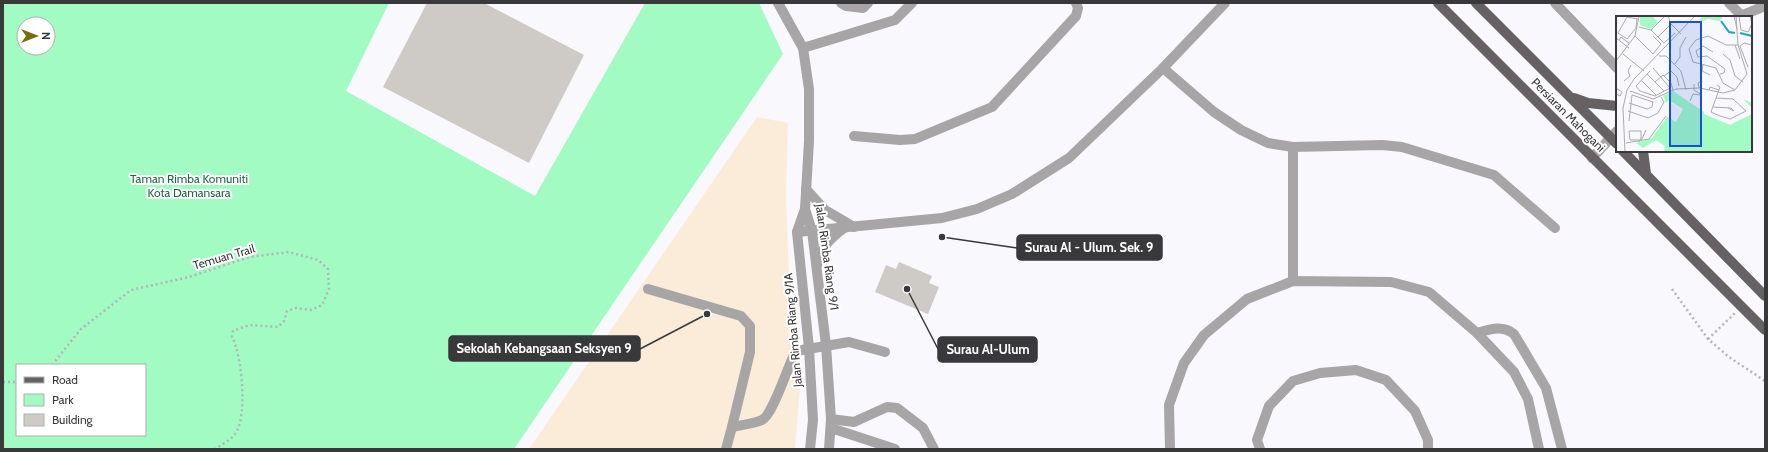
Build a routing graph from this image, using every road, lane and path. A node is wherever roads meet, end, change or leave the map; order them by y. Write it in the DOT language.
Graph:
graph roads {
  1 [pos="778,3"];
  2 [pos="841,3"];
  3 [pos="868,3"];
  4 [pos="912,3"];
  5 [pos="1076,3"];
  6 [pos="1225,3"];
  7 [pos="1438,3"];
  8 [pos="1476,3"];
  9 [pos="1729,3"];
  10 [pos="1561,5"];
  11 [pos="1765,6"];
  12 [pos="1739,16"];
  13 [pos="803,48"];
  14 [pos="1616,67"];
  15 [pos="1163,68"];
  16 [pos="1568,96"];
  17 [pos="1616,106"];
  18 [pos="854,136"];
  19 [pos="1615,138"];
  20 [pos="1293,147"];
  21 [pos="1624,152"];
  22 [pos="1643,152"];
  23 [pos="1592,158"];
  24 [pos="1646,174"];
  25 [pos="806,188"];
  26 [pos="805,209"];
  27 [pos="849,227"];
  28 [pos="1554,228"];
  29 [pos="812,231"];
  30 [pos="797,232"];
  31 [pos="816,266"];
  32 [pos="1293,281"];
  33 [pos="648,289"];
  34 [pos="1672,289"];
  35 [pos="1765,296"];
  36 [pos="1742,307"];
  37 [pos="1765,330"];
  38 [pos="1477,333"];
  39 [pos="1708,339"];
  40 [pos="826,345"];
  41 [pos="809,348"];
  42 [pos="886,352"];
  43 [pos="53,364"];
  44 [pos="1765,381"];
  45 [pos="3,382"];
  46 [pos="16,382"];
  47 [pos="831,424"];
  48 [pos="732,427"];
  49 [pos="215,449"];
  50 [pos="726,449"];
  51 [pos="810,449"];
  52 [pos="829,449"];
  53 [pos="895,449"];
  54 [pos="934,449"];
  55 [pos="1170,449"];
  56 [pos="1260,449"];
  57 [pos="1428,449"];
  58 [pos="1539,449"];
  59 [pos="1562,449"];
  1 -- 13 [label="street, Jalan Rimba Riang 9/1"];
  2 -- 3 [label="street"];
  4 -- 13 [label="street"];
  5 -- 18 [label="street"];
  6 -- 15 [label="street"];
  7 -- 23 [label="main road, Persiaran Mahogani"];
  8 -- 16 [label="main road, Persiaran Mahogani"];
  9 -- 12 [label="street"];
  10 -- 14 [label="street"];
  11 -- 12 [label="street"];
  13 -- 25 [label="street, Jalan Rimba Riang 9/1"];
  15 -- 20 [label="street"];
  15 -- 27 [label="street"];
  16 -- 17 [label="main road"];
  16 -- 19 [label="main road, Persiaran Mahogani"];
  19 -- 23 [label="street"];
  20 -- 28 [label="street"];
  20 -- 32 [label="street"];
  21 -- 24 [label="main road, Persiaran Mahogani"];
  22 -- 24 [label="main road"];
  23 -- 36 [label="main road, Persiaran Mahogani"];
  24 -- 35 [label="main road, Persiaran Mahogani"];
  25 -- 26 [label="street, Jalan Rimba Riang 9/1"];
  25 -- 27 [label="street"];
  26 -- 29 [label="street, Jalan Rimba Riang 9/1"];
  26 -- 30 [label="street, Jalan Rimba Riang 9/1A"];
  27 -- 29 [label="street"];
  27 -- 31 [label="street"];
  29 -- 30 [label="street"];
  29 -- 31 [label="street, Jalan Rimba Riang 9/1"];
  30 -- 41 [label="street, Jalan Rimba Riang 9/1A"];
  31 -- 40 [label="street, Jalan Rimba Riang 9/1"];
  32 -- 38 [label="street"];
  32 -- 55 [label="street"];
  33 -- 48 [label="street"];
  34 -- 39 [label="path"];
  36 -- 37 [label="main road, Persiaran Mahogani"];
  36 -- 39 [label="path"];
  38 -- 58 [label="street"];
  38 -- 59 [label="street"];
  39 -- 44 [label="path"];
  40 -- 41 [label="street"];
  40 -- 42 [label="street"];
  40 -- 47 [label="street, Jalan Rimba Riang 9/1"];
  41 -- 48 [label="street"];
  41 -- 51 [label="street, Jalan Rimba Riang 9/1A"];
  43 -- 49 [label="path, Temuan Trail"];
  45 -- 46 [label="path"];
  47 -- 52 [label="street, Jalan Rimba Riang 9/1"];
  47 -- 53 [label="street"];
  47 -- 54 [label="street"];
  48 -- 50 [label="street"];
  56 -- 57 [label="street"];
}
